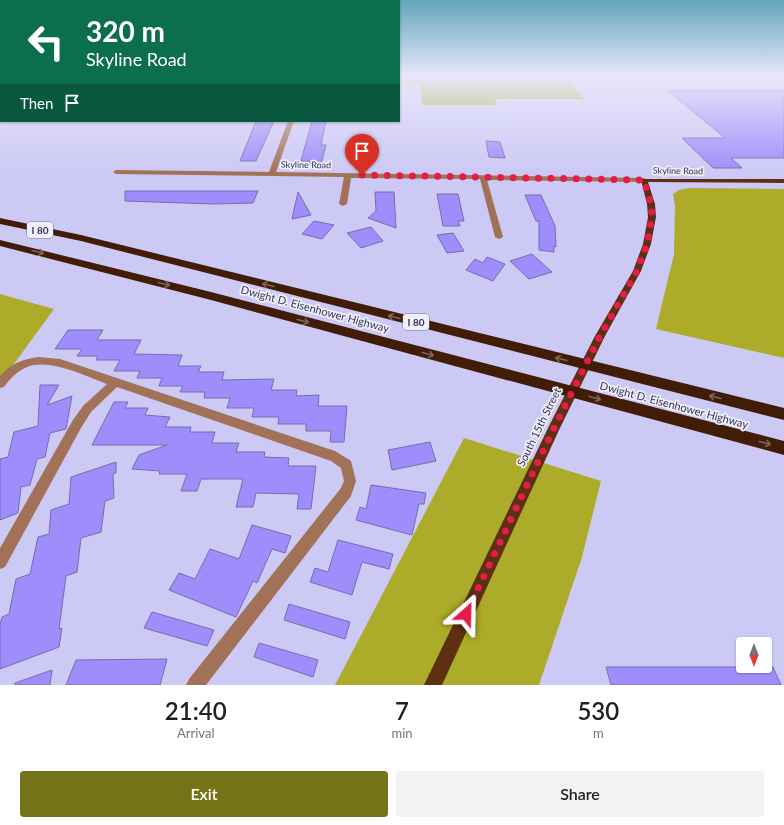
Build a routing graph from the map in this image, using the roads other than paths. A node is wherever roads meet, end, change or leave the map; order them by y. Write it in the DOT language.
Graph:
graph roads {
  1 [pos="291,122"];
  2 [pos="116,172"];
  3 [pos="272,174"];
  4 [pos="348,175"];
  5 [pos="483,177"];
  6 [pos="644,180"];
  7 [pos="784,181"];
  8 [pos="343,204"];
  9 [pos="0,221"];
  10 [pos="499,237"];
  11 [pos="0,243"];
  12 [pos="115,382"];
  13 [pos="0,384"];
  14 [pos="784,414"];
  15 [pos="784,448"];
  16 [pos="0,562"];
  17 [pos="195,685"];
  18 [pos="433,685"];
  1 -- 3 [label="street"];
  2 -- 3 [label="street, Skyline Road"];
  3 -- 4 [label="street, Skyline Road"];
  4 -- 5 [label="street, Skyline Road"];
  4 -- 8 [label="street"];
  5 -- 6 [label="street, Skyline Road"];
  5 -- 10 [label="street"];
  6 -- 7 [label="main road, Skyline Road"];
  6 -- 18 [label="main road, South 15th Street"];
  14 -- 9 [label="highway, Dwight D. Eisenhower Highway / I 80, one-way"];
  11 -- 15 [label="highway, Dwight D. Eisenhower Highway / I 80, one-way"];
  12 -- 13 [label="street"];
  12 -- 16 [label="street"];
  12 -- 17 [label="street"];
}
